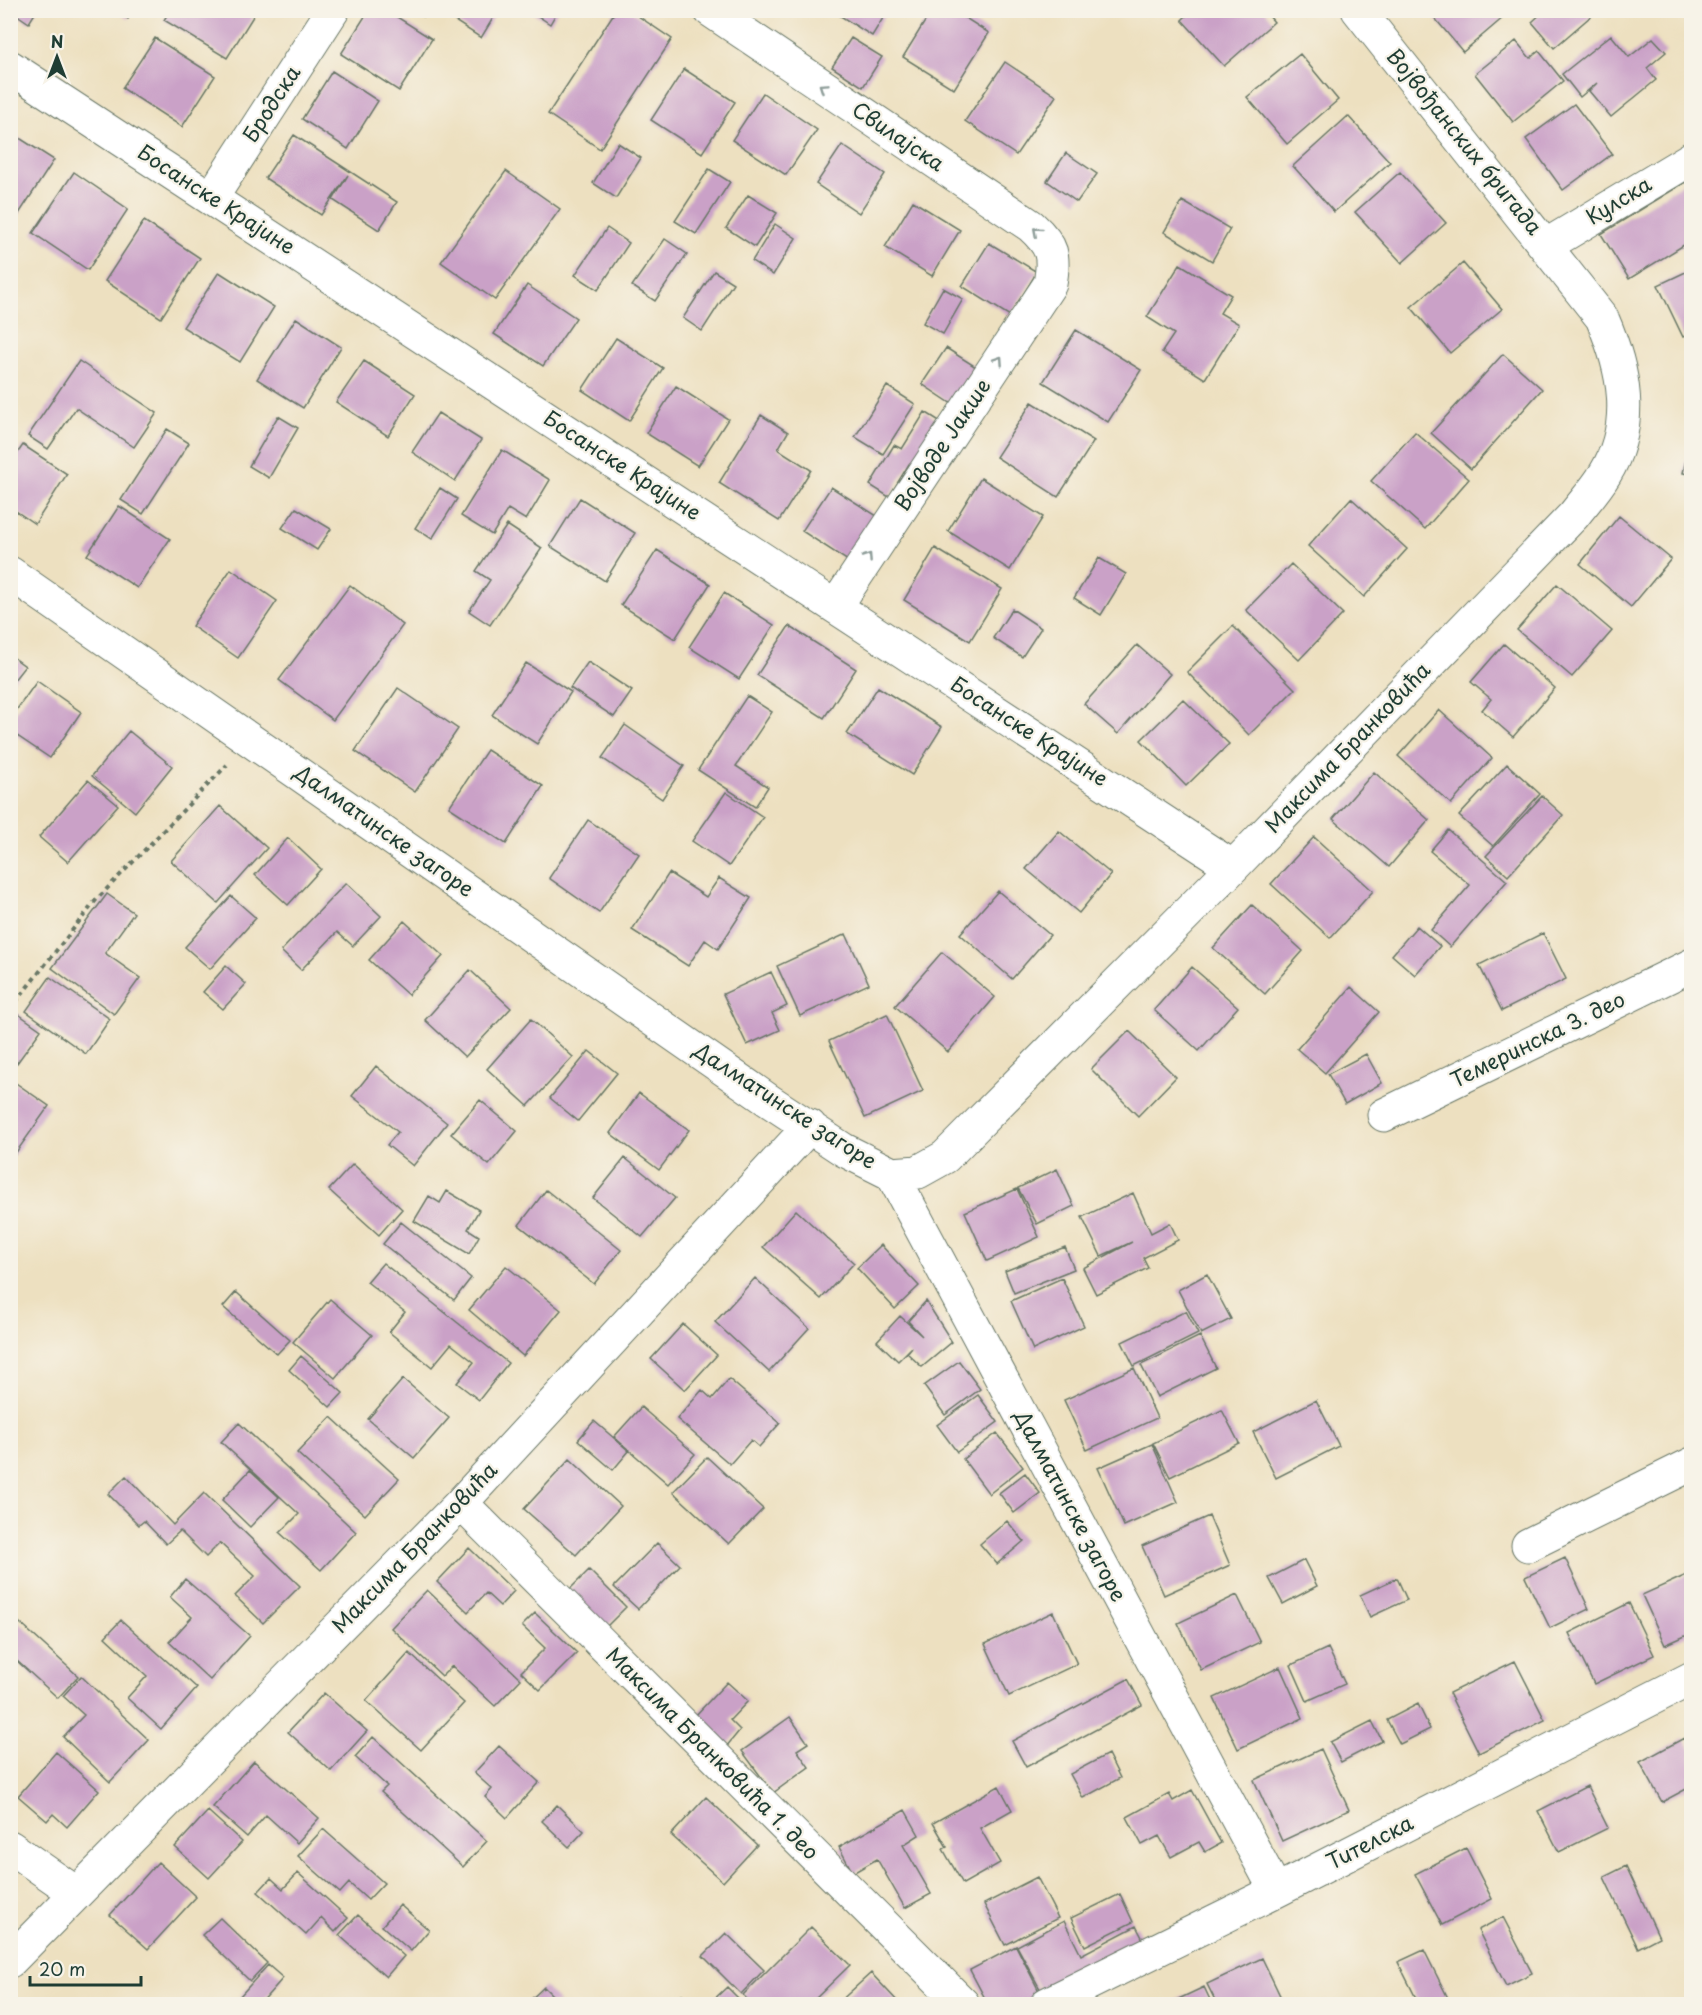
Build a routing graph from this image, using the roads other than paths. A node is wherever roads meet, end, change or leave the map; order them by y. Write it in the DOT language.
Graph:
graph roads {
  1 [pos="333,10"];
  2 [pos="710,10"];
  3 [pos="1358,10"];
  4 [pos="10,67"];
  5 [pos="1692,158"];
  6 [pos="212,197"];
  7 [pos="1546,245"];
  8 [pos="1050,284"];
  9 [pos="10,573"];
  10 [pos="836,606"];
  11 [pos="1233,867"];
  12 [pos="1692,964"];
  13 [pos="1384,1115"];
  14 [pos="810,1126"];
  15 [pos="892,1174"];
  16 [pos="1692,1464"];
  17 [pos="461,1503"];
  18 [pos="1528,1545"];
  19 [pos="1692,1678"];
  20 [pos="10,1847"];
  21 [pos="1276,1891"];
  22 [pos="76,1893"];
  23 [pos="10,1961"];
  24 [pos="963,2004"];
  25 [pos="1047,2004"];
  1 -- 6 [label="street, Бродска"];
  8 -- 2 [label="street, Свилајска, one-way"];
  3 -- 7 [label="street, Војвођанских бригада"];
  4 -- 6 [label="street, Босанске Крајине"];
  5 -- 7 [label="street, Кулска"];
  6 -- 10 [label="street, Босанске Крајине"];
  7 -- 11 [label="street, Максима Бранковића"];
  10 -- 8 [label="street, Војводе Јакше, one-way"];
  9 -- 14 [label="street, Далматинске загоре"];
  10 -- 11 [label="street, Босанске Крајине"];
  11 -- 15 [label="street, Максима Бранковића"];
  12 -- 13 [label="street, Темеринска 3. део"];
  14 -- 15 [label="street, Далматинске загоре"];
  14 -- 17 [label="street, Максима Бранковића"];
  15 -- 21 [label="street, Далматинске загоре"];
  16 -- 18 [label="street"];
  17 -- 22 [label="street, Максима Бранковића"];
  17 -- 24 [label="street, Максима Бранковића 1. део"];
  19 -- 21 [label="street, Тителска"];
  20 -- 22 [label="street"];
  21 -- 25 [label="street, Тителска"];
  22 -- 23 [label="street, Максима Бранковића"];
}
